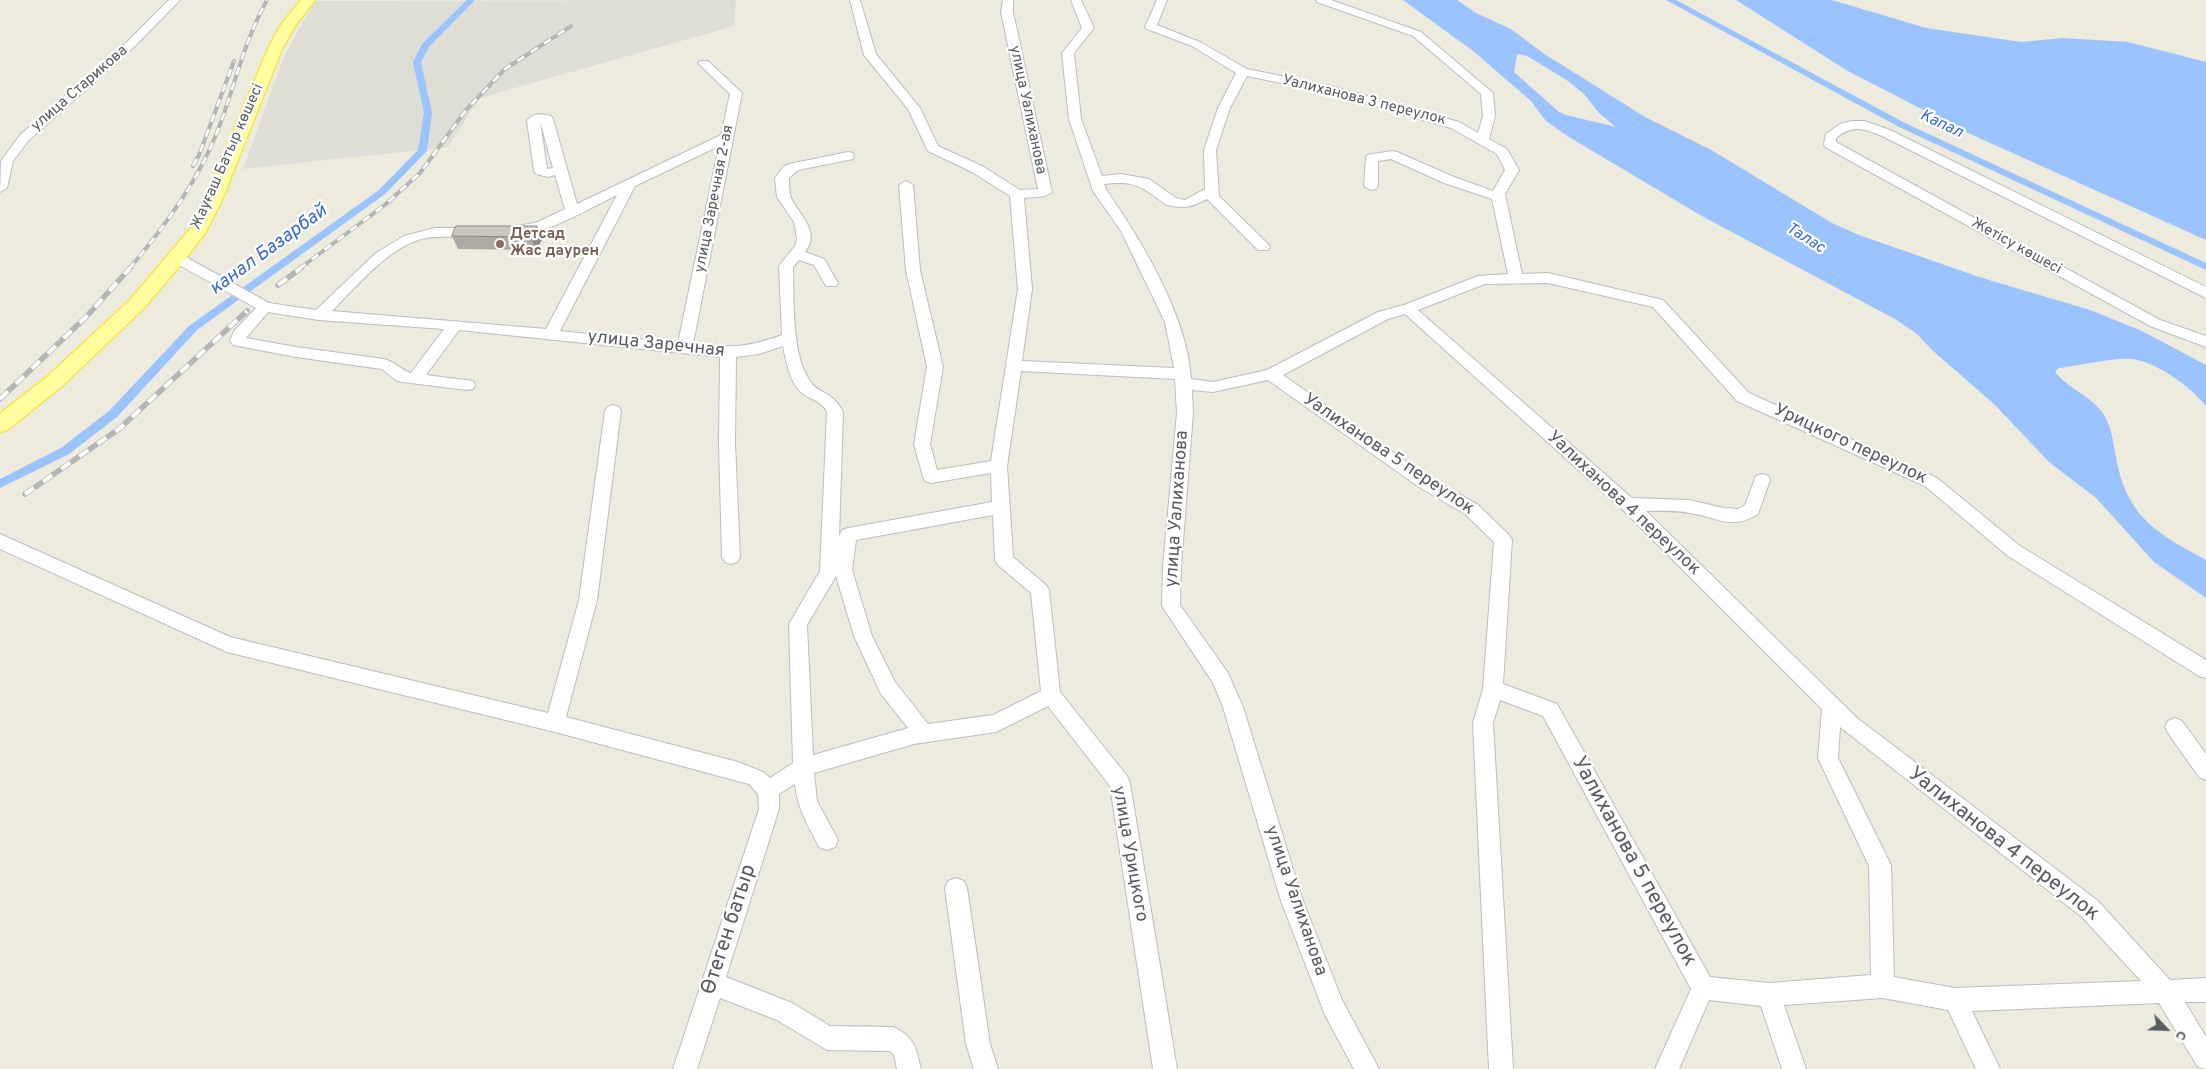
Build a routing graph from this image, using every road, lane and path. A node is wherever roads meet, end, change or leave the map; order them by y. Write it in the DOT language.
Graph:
graph roads {
  1 [pos="175,0"];
  2 [pos="308,0"];
  3 [pos="855,0"];
  4 [pos="1008,0"];
  5 [pos="1076,0"];
  6 [pos="1162,0"];
  7 [pos="1321,0"];
  8 [pos="704,63"];
  9 [pos="1243,72"];
  10 [pos="728,137"];
  11 [pos="1482,140"];
  12 [pos="553,148"];
  13 [pos="537,151"];
  14 [pos="848,156"];
  15 [pos="561,170"];
  16 [pos="1097,181"];
  17 [pos="630,183"];
  18 [pos="906,185"];
  19 [pos="1372,186"];
  20 [pos="0,188"];
  21 [pos="1212,191"];
  22 [pos="1017,194"];
  23 [pos="1498,197"];
  24 [pos="572,210"];
  25 [pos="1263,247"];
  26 [pos="796,254"];
  27 [pos="178,258"];
  28 [pos="1516,278"];
  29 [pos="832,282"];
  30 [pos="2206,293"];
  31 [pos="266,308"];
  32 [pos="1408,309"];
  33 [pos="319,314"];
  34 [pos="455,324"];
  35 [pos="551,334"];
  36 [pos="789,338"];
  37 [pos="2206,342"];
  38 [pos="685,348"];
  39 [pos="728,353"];
  40 [pos="1015,366"];
  41 [pos="1271,374"];
  42 [pos="415,379"];
  43 [pos="1183,379"];
  44 [pos="467,385"];
  45 [pos="613,411"];
  46 [pos="0,425"];
  47 [pos="999,466"];
  48 [pos="1762,480"];
  49 [pos="1628,504"];
  50 [pos="1001,507"];
  51 [pos="0,541"];
  52 [pos="731,557"];
  53 [pos="2206,670"];
  54 [pos="1493,689"];
  55 [pos="1052,695"];
  56 [pos="1832,707"];
  57 [pos="555,723"];
  58 [pos="2175,727"];
  59 [pos="924,734"];
  60 [pos="804,767"];
  61 [pos="2206,772"];
  62 [pos="768,790"];
  63 [pos="827,840"];
  64 [pos="956,888"];
  65 [pos="713,984"];
  66 [pos="1883,986"];
  67 [pos="1703,988"];
  68 [pos="2206,990"];
  69 [pos="2165,991"];
  70 [pos="1769,995"];
  71 [pos="1955,1000"];
  72 [pos="2206,1059"];
  73 [pos="685,1069"];
  74 [pos="909,1069"];
  75 [pos="986,1069"];
  76 [pos="1166,1069"];
  77 [pos="1367,1069"];
  78 [pos="1501,1069"];
  79 [pos="1667,1069"];
  80 [pos="1794,1069"];
  81 [pos="1988,1069"];
  1 -- 20 [label="street, улица Старикова"];
  2 -- 27 [label="main road, Жауғаш Батыр көшесі"];
  3 -- 22 [label="street"];
  4 -- 22 [label="street, улица Уалиханова"];
  5 -- 16 [label="street, улица Уалиханова"];
  6 -- 9 [label="street, Уалиханова 3 переулок"];
  7 -- 11 [label="street"];
  8 -- 10 [label="street, улица Заречная 2-ая"];
  9 -- 11 [label="street, Уалиханова 3 переулок"];
  9 -- 21 [label="street"];
  10 -- 17 [label="street"];
  10 -- 38 [label="street, улица Заречная 2-ая"];
  11 -- 23 [label="street, Уалиханова 3 переулок"];
  12 -- 13 [label="street"];
  12 -- 13 [label="street"];
  12 -- 15 [label="street"];
  13 -- 15 [label="street"];
  14 -- 26 [label="street"];
  15 -- 24 [label="street"];
  16 -- 21 [label="street"];
  16 -- 43 [label="street, улица Уалиханова"];
  17 -- 24 [label="street"];
  17 -- 35 [label="street"];
  18 -- 47 [label="street"];
  19 -- 23 [label="street"];
  21 -- 25 [label="street"];
  22 -- 40 [label="street"];
  23 -- 28 [label="street"];
  24 -- 33 [label="street"];
  26 -- 29 [label="street"];
  26 -- 36 [label="street"];
  27 -- 31 [label="street, улица Заречная"];
  27 -- 46 [label="main road, Жауғаш Батыр көшесі"];
  28 -- 32 [label="street"];
  28 -- 53 [label="street, Урицкого переулок"];
  30 -- 37 [label="street, Жетісу көшесі"];
  31 -- 33 [label="street, улица Заречная"];
  31 -- 42 [label="street"];
  32 -- 41 [label="street"];
  32 -- 49 [label="street, Уалиханова 4 переулок"];
  33 -- 34 [label="street, улица Заречная"];
  34 -- 35 [label="street, улица Заречная"];
  34 -- 42 [label="street"];
  35 -- 38 [label="street, улица Заречная"];
  36 -- 39 [label="street, улица Заречная"];
  36 -- 60 [label="street"];
  38 -- 39 [label="street, улица Заречная"];
  39 -- 52 [label="street"];
  40 -- 43 [label="street"];
  40 -- 47 [label="street"];
  41 -- 43 [label="street"];
  41 -- 54 [label="street, Уалиханова 5 переулок"];
  42 -- 44 [label="street"];
  43 -- 77 [label="street, улица Уалиханова"];
  45 -- 57 [label="street"];
  47 -- 50 [label="street"];
  48 -- 49 [label="street"];
  49 -- 56 [label="street, Уалиханова 4 переулок"];
  50 -- 55 [label="street"];
  50 -- 59 [label="street"];
  51 -- 57 [label="street"];
  54 -- 67 [label="street, Уалиханова 5 переулок"];
  54 -- 78 [label="street, Уалиханова 5 переулок"];
  55 -- 59 [label="street"];
  55 -- 76 [label="street, улица Урицкого"];
  56 -- 66 [label="street"];
  56 -- 69 [label="street, Уалиханова 4 переулок"];
  57 -- 62 [label="street"];
  58 -- 61 [label="street"];
  59 -- 60 [label="street"];
  60 -- 62 [label="street"];
  60 -- 63 [label="street"];
  62 -- 65 [label="street, Өтеген батыр"];
  64 -- 75 [label="street"];
  65 -- 73 [label="street, Өтеген батыр"];
  65 -- 74 [label="street"];
  66 -- 70 [label="street"];
  66 -- 71 [label="street"];
  67 -- 70 [label="street"];
  67 -- 79 [label="street"];
  68 -- 69 [label="street"];
  69 -- 71 [label="street"];
  69 -- 72 [label="street, Уалиханова 4 переулок"];
  70 -- 80 [label="street"];
  71 -- 81 [label="street"];
}
